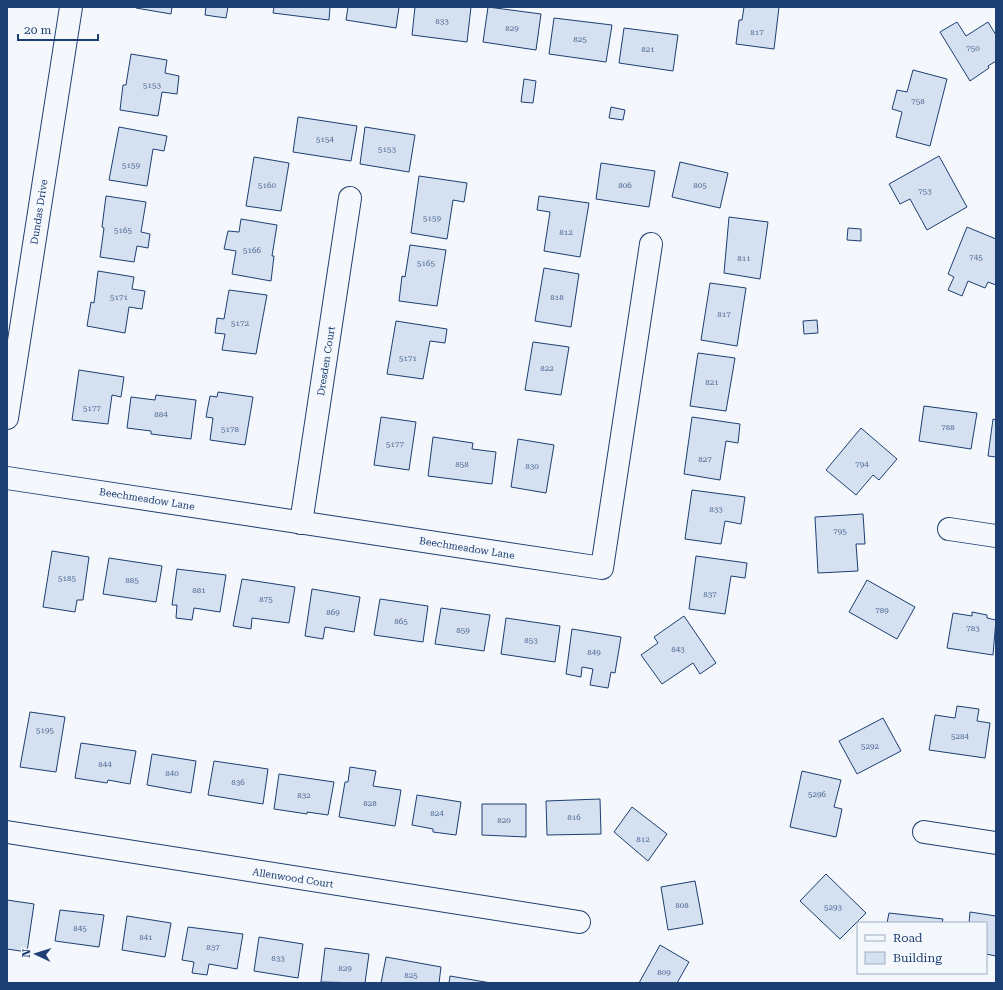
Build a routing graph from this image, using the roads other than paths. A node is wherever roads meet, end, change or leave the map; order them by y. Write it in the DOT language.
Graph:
graph roads {
  1 [pos="71,7"];
  2 [pos="350,198"];
  3 [pos="651,244"];
  4 [pos="7,418"];
  5 [pos="7,478"];
  6 [pos="301,523"];
  7 [pos="949,529"];
  8 [pos="996,536"];
  9 [pos="7,832"];
  10 [pos="924,832"];
  11 [pos="996,843"];
  12 [pos="579,922"];
  1 -- 4 [label="street, Dundas Drive"];
  2 -- 6 [label="street, Dresden Court"];
  3 -- 6 [label="street, Beechmeadow Lane"];
  5 -- 6 [label="street, Beechmeadow Lane"];
  7 -- 8 [label="street"];
  9 -- 12 [label="street, Allenwood Court"];
  10 -- 11 [label="street"];
}
